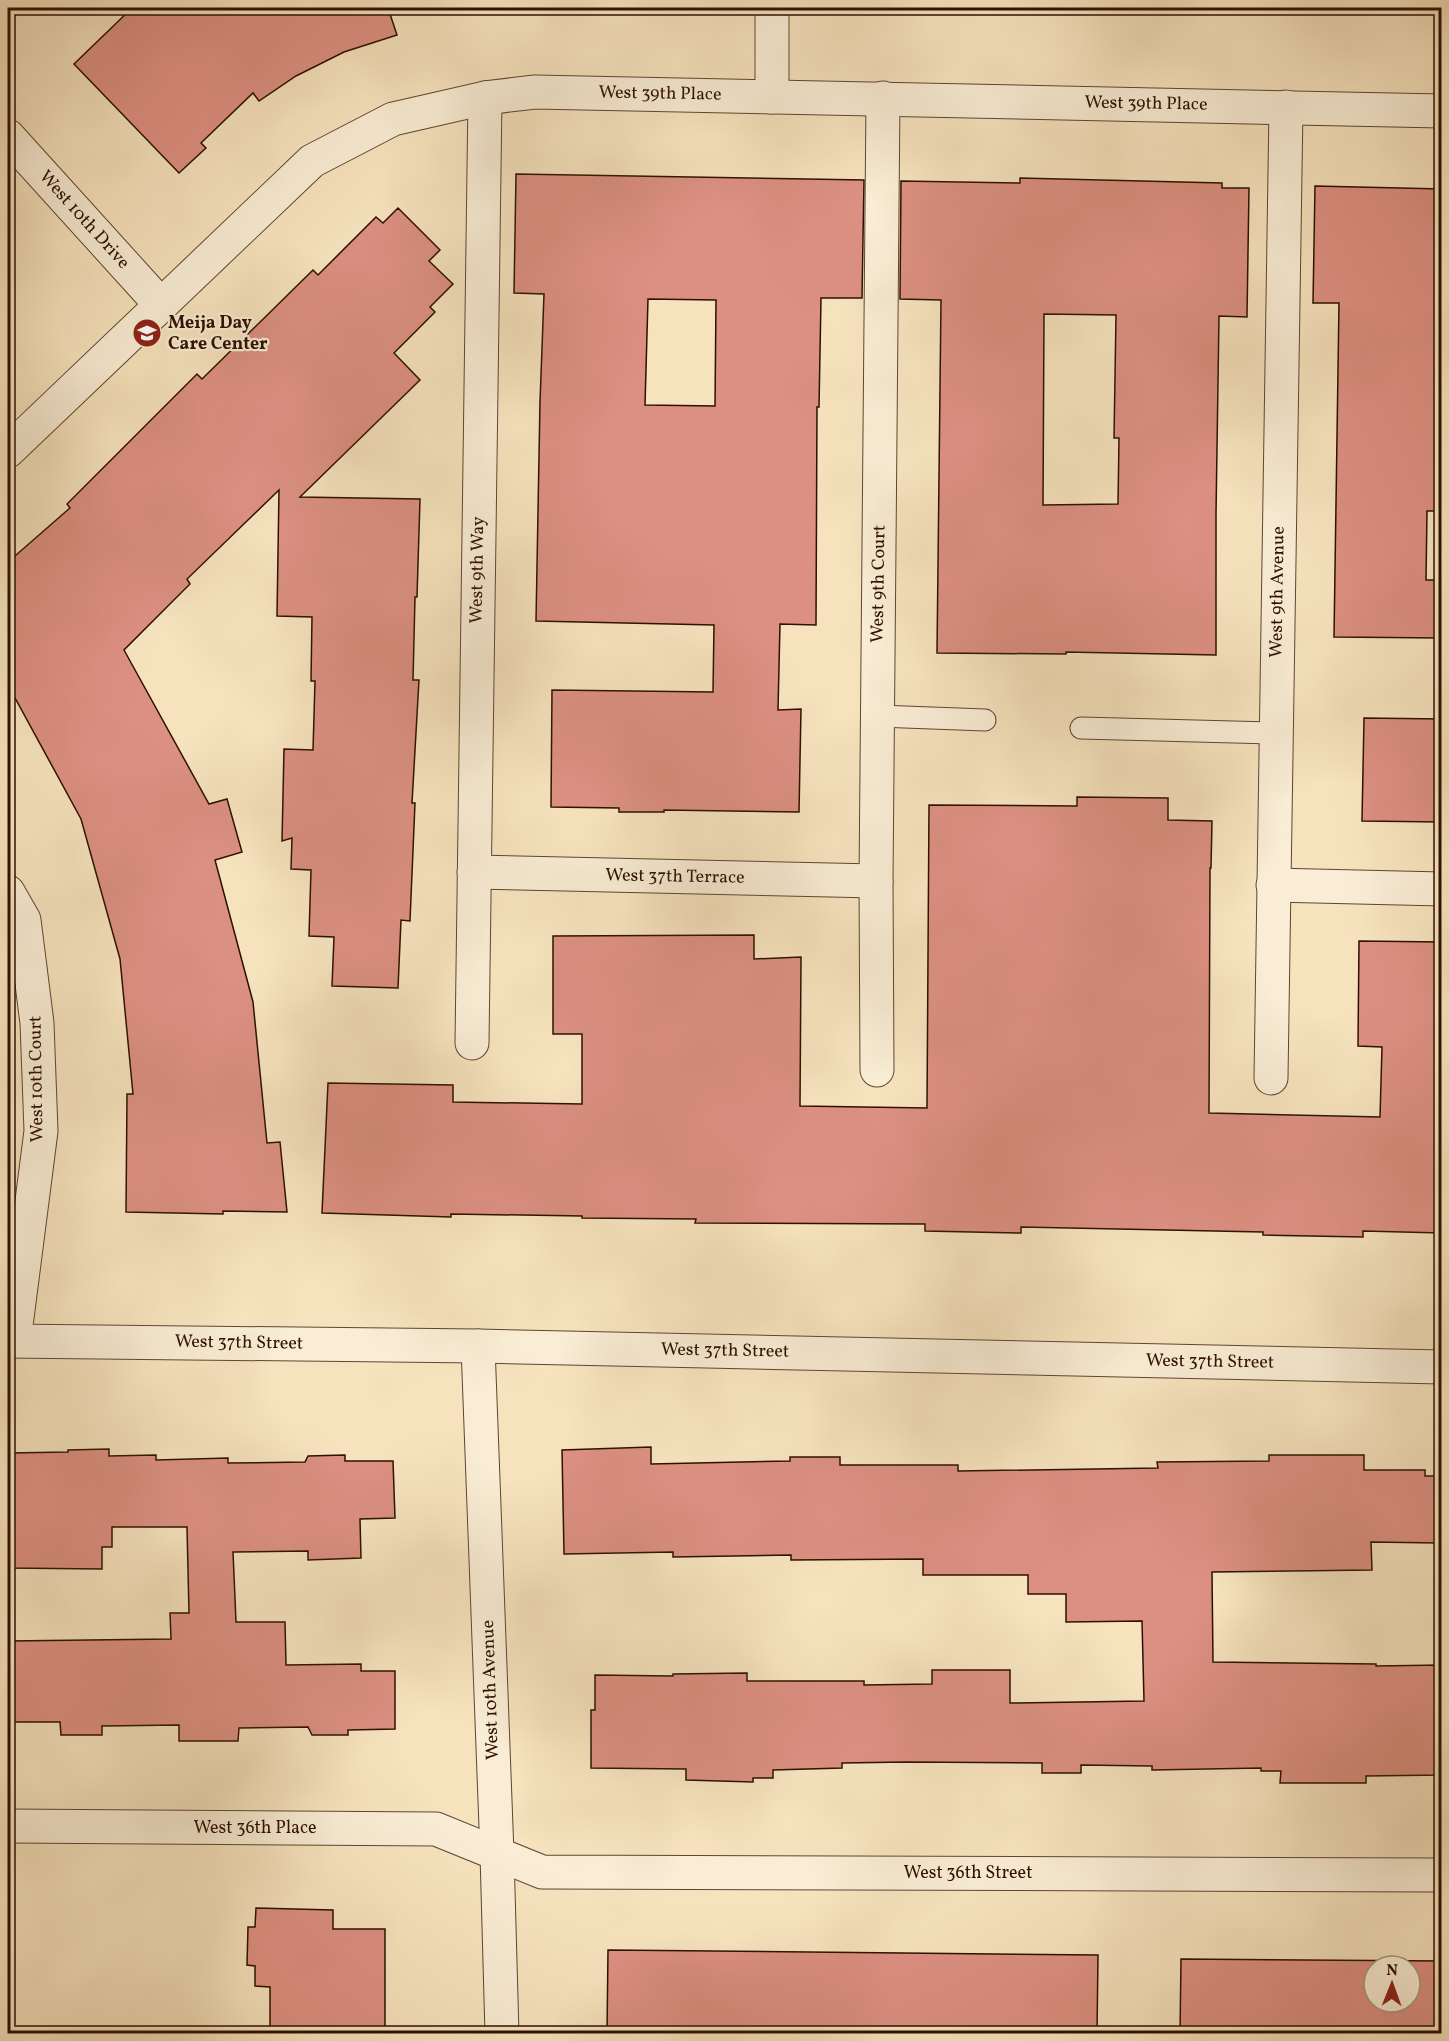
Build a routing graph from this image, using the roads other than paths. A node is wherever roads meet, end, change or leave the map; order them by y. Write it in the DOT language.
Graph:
graph roads {
  1 [pos="772,8"];
  2 [pos="772,97"];
  3 [pos="485,98"];
  4 [pos="883,99"];
  5 [pos="1286,107"];
  6 [pos="1442,111"];
  7 [pos="8,136"];
  8 [pos="161,305"];
  9 [pos="8,451"];
  10 [pos="878,716"];
  11 [pos="985,720"];
  12 [pos="1081,728"];
  13 [pos="1275,733"];
  14 [pos="474,872"];
  15 [pos="876,881"];
  16 [pos="1273,885"];
  17 [pos="1442,889"];
  18 [pos="8,892"];
  19 [pos="472,1043"];
  20 [pos="877,1070"];
  21 [pos="1271,1078"];
  22 [pos="11,1341"];
  23 [pos="478,1346"];
  24 [pos="1442,1367"];
  25 [pos="8,1827"];
  26 [pos="497,1854"];
  27 [pos="1442,1875"];
  28 [pos="502,2034"];
  1 -- 2 [label="street"];
  2 -- 3 [label="street, West 39th Place"];
  2 -- 4 [label="street, West 39th Place"];
  3 -- 8 [label="street, West 39th Place"];
  3 -- 14 [label="street, West 9th Way"];
  4 -- 5 [label="street, West 39th Place"];
  4 -- 10 [label="street, West 9th Court"];
  5 -- 6 [label="street, West 39th Place"];
  5 -- 13 [label="street, West 9th Avenue"];
  7 -- 8 [label="street, West 10th Drive"];
  8 -- 9 [label="street, West 39th Place"];
  10 -- 11 [label="lane"];
  10 -- 15 [label="street, West 9th Court"];
  12 -- 13 [label="lane"];
  13 -- 16 [label="street, West 9th Avenue"];
  14 -- 15 [label="street, West 37th Terrace"];
  14 -- 19 [label="street, West 9th Way"];
  15 -- 20 [label="street, West 9th Court"];
  16 -- 17 [label="street"];
  16 -- 21 [label="street, West 9th Avenue"];
  18 -- 22 [label="street, West 10th Court"];
  22 -- 23 [label="street, West 37th Street"];
  23 -- 24 [label="street, West 37th Street"];
  23 -- 26 [label="street, West 10th Avenue"];
  25 -- 26 [label="street, West 36th Place"];
  26 -- 27 [label="street, West 36th Street"];
  26 -- 28 [label="street, West 10th Avenue"];
}
